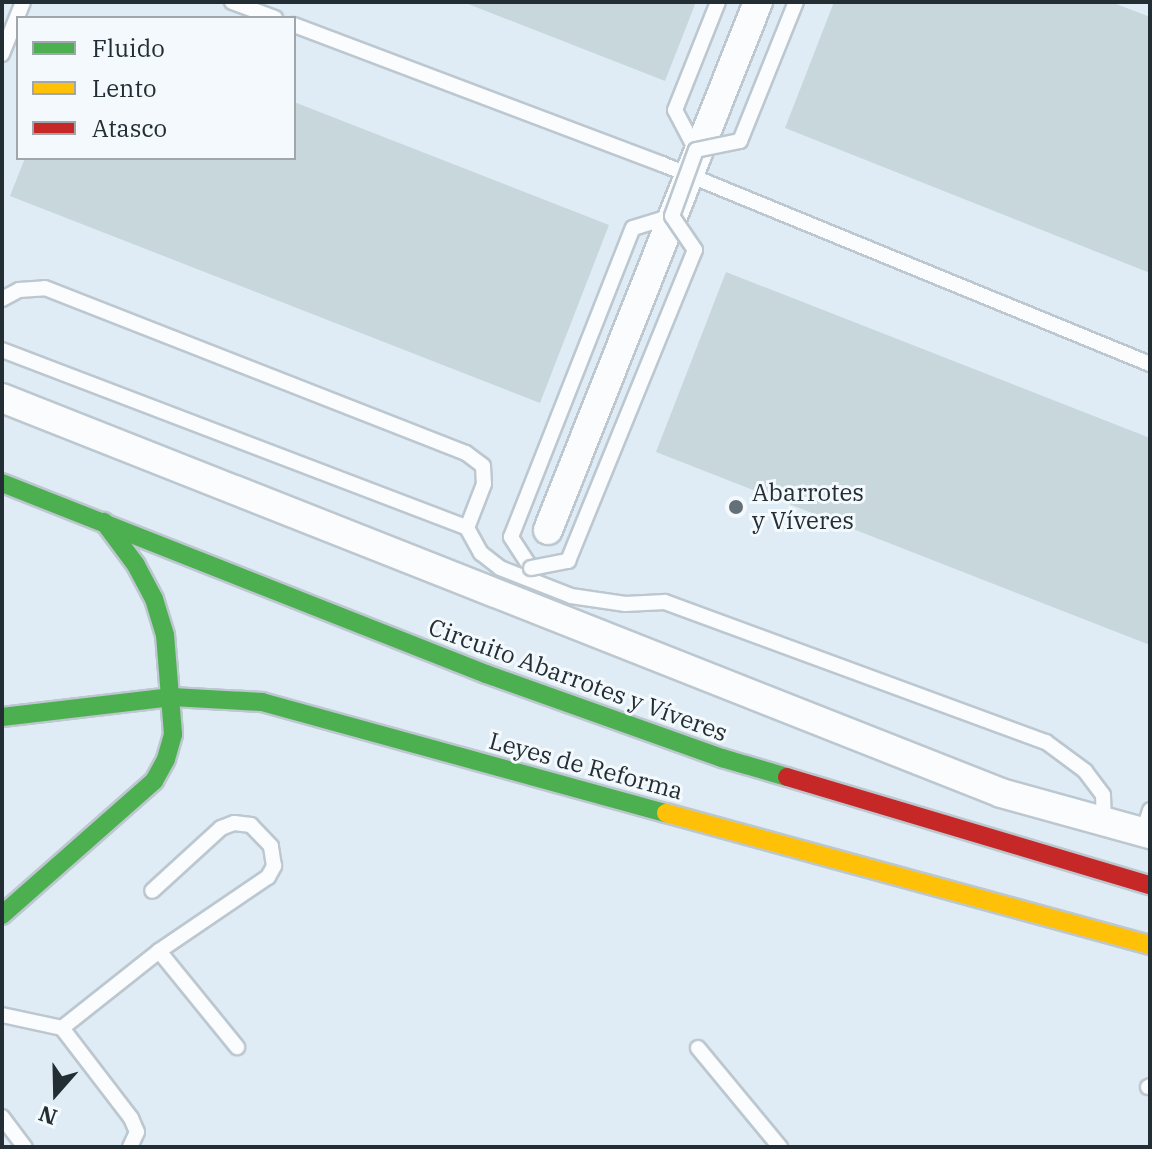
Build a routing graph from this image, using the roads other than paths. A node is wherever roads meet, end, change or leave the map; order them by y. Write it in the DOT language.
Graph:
graph roads {
  1 [pos="232,2"];
  2 [pos="718,2"];
  3 [pos="758,2"];
  4 [pos="796,2"];
  5 [pos="270,16"];
  6 [pos="16,19"];
  7 [pos="296,26"];
  8 [pos="2,54"];
  9 [pos="693,162"];
  10 [pos="672,216"];
  11 [pos="2,299"];
  12 [pos="2,350"];
  13 [pos="1150,364"];
  14 [pos="2,398"];
  15 [pos="2,483"];
  16 [pos="104,522"];
  17 [pos="467,528"];
  18 [pos="548,530"];
  19 [pos="172,697"];
  20 [pos="2,717"];
  21 [pos="1104,822"];
  22 [pos="1148,825"];
  23 [pos="1150,885"];
  24 [pos="152,891"];
  25 [pos="2,915"];
  26 [pos="1150,945"];
  27 [pos="159,951"];
  28 [pos="2,1015"];
  29 [pos="62,1028"];
  30 [pos="237,1047"];
  31 [pos="698,1048"];
  32 [pos="2,1117"];
  33 [pos="25,1147"];
  34 [pos="130,1147"];
  35 [pos="780,1147"];
  1 -- 5 [label="lane"];
  2 -- 9 [label="lane"];
  3 -- 9 [label="street"];
  4 -- 9 [label="lane, bridge"];
  6 -- 8 [label="lane"];
  7 -- 9 [label="lane"];
  9 -- 10 [label="lane, bridge"];
  9 -- 13 [label="lane"];
  9 -- 18 [label="street"];
  10 -- 10 [label="lane, bridge"];
  11 -- 17 [label="lane"];
  12 -- 17 [label="lane"];
  14 -- 21 [label="street"];
  15 -- 16 [label="main road, Circuito Abarrotes y Víveres"];
  16 -- 19 [label="main road"];
  16 -- 23 [label="main road, Circuito Abarrotes y Víveres"];
  17 -- 21 [label="lane"];
  19 -- 20 [label="main road, Leyes de Reforma"];
  19 -- 25 [label="main road"];
  19 -- 26 [label="main road, Leyes de Reforma"];
  21 -- 22 [label="street"];
  24 -- 27 [label="lane"];
  27 -- 29 [label="lane"];
  27 -- 30 [label="lane"];
  28 -- 29 [label="lane"];
  29 -- 34 [label="lane"];
  31 -- 35 [label="lane"];
  32 -- 33 [label="lane"];
}
